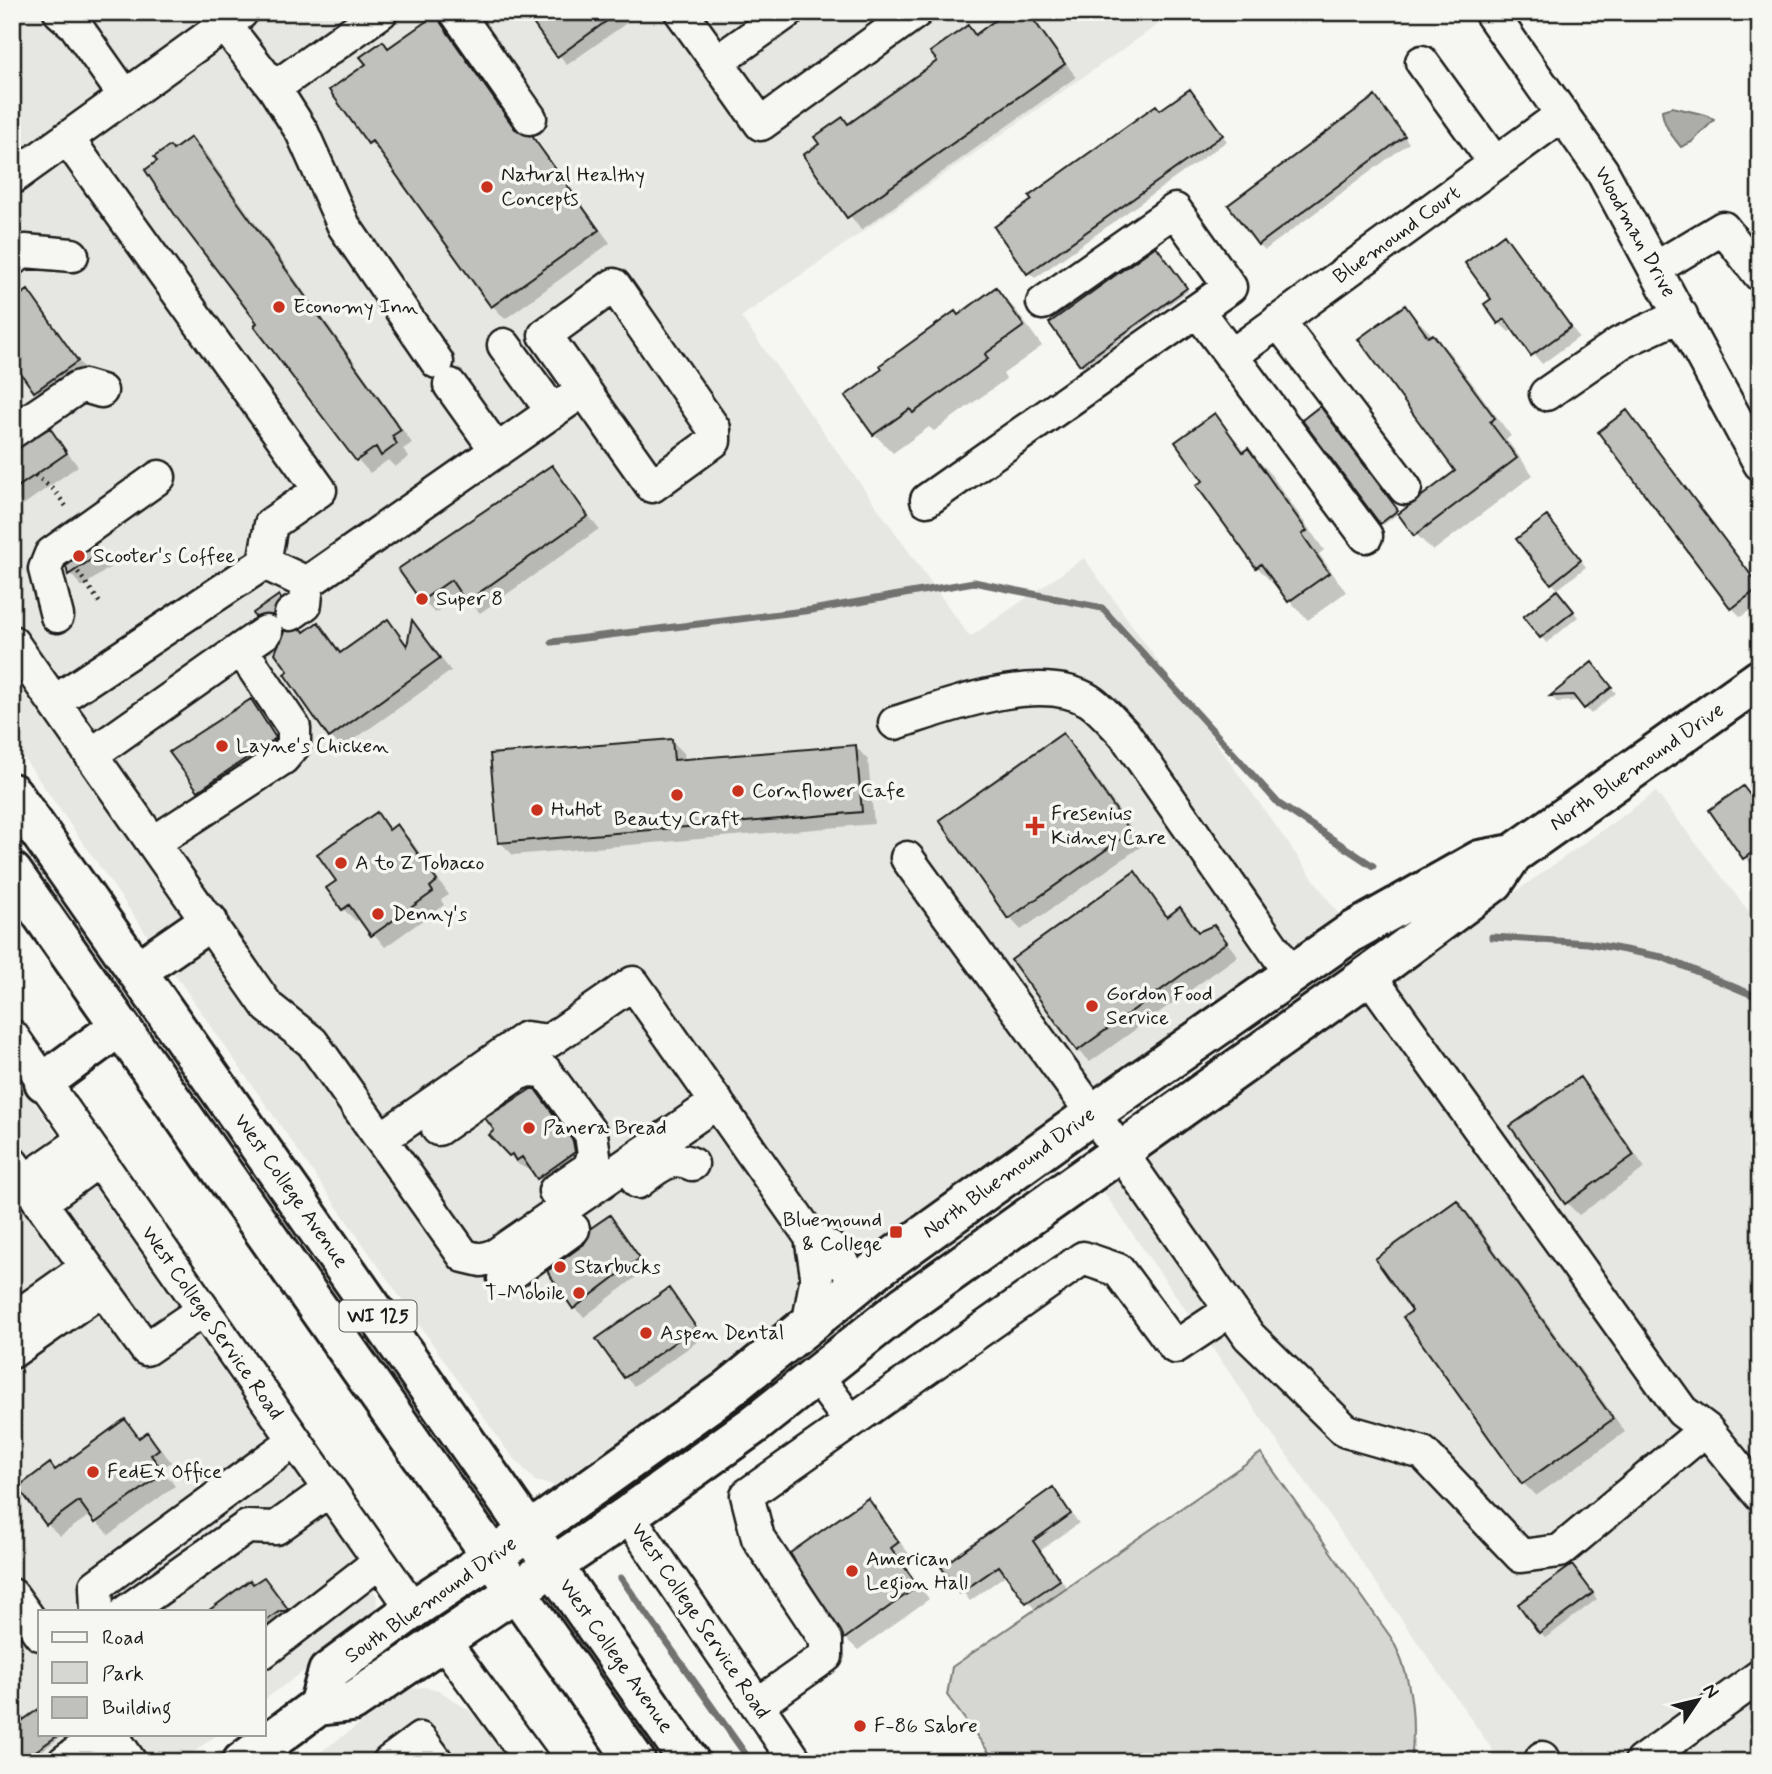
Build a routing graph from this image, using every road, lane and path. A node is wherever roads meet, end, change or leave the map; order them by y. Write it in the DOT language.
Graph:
graph roads {
  1 [pos="60,12"];
  2 [pos="381,12"];
  3 [pos="456,12"];
  4 [pos="681,12"];
  5 [pos="787,12"];
  6 [pos="916,12"];
  7 [pos="1490,12"];
  8 [pos="233,19"];
  9 [pos="717,62"];
  10 [pos="1422,62"];
  11 [pos="274,88"];
  12 [pos="125,96"];
  13 [pos="1563,114"];
  14 [pos="530,118"];
  15 [pos="67,138"];
  16 [pos="1495,163"];
  17 [pos="12,178"];
  18 [pos="72,255"];
  19 [pos="12,259"];
  20 [pos="1656,268"];
  21 [pos="1760,275"];
  22 [pos="1043,303"];
  23 [pos="1198,310"];
  24 [pos="1681,315"];
  25 [pos="1278,321"];
  26 [pos="504,345"];
  27 [pos="1231,356"];
  28 [pos="101,391"];
  29 [pos="582,391"];
  30 [pos="1546,394"];
  31 [pos="553,412"];
  32 [pos="12,432"];
  33 [pos="498,451"];
  34 [pos="1760,464"];
  35 [pos="35,475"];
  36 [pos="159,477"];
  37 [pos="1405,488"];
  38 [pos="927,500"];
  39 [pos="74,518"];
  40 [pos="1366,536"];
  41 [pos="264,563"];
  42 [pos="78,572"];
  43 [pos="307,583"];
  44 [pos="100,603"];
  45 [pos="291,614"];
  46 [pos="57,616"];
  47 [pos="12,642"];
  48 [pos="1760,679"];
  49 [pos="54,702"];
  50 [pos="895,723"];
  51 [pos="91,755"];
  52 [pos="12,793"];
  53 [pos="152,843"];
  54 [pos="1513,854"];
  55 [pos="908,858"];
  56 [pos="12,872"];
  57 [pos="208,922"];
  58 [pos="137,971"];
  59 [pos="1292,975"];
  60 [pos="1369,975"];
  61 [pos="120,1026"];
  62 [pos="12,1036"];
  63 [pos="44,1082"];
  64 [pos="717,1102"];
  65 [pos="1091,1115"];
  66 [pos="438,1129"];
  67 [pos="381,1139"];
  68 [pos="91,1150"];
  69 [pos="1120,1151"];
  70 [pos="692,1164"];
  71 [pos="26,1182"];
  72 [pos="811,1237"];
  73 [pos="518,1241"];
  74 [pos="94,1278"];
  75 [pos="504,1279"];
  76 [pos="859,1283"];
  77 [pos="203,1310"];
  78 [pos="1231,1310"];
  79 [pos="12,1320"];
  80 [pos="809,1322"];
  81 [pos="12,1352"];
  82 [pos="816,1376"];
  83 [pos="773,1409"];
  84 [pos="850,1421"];
  85 [pos="1706,1429"];
  86 [pos="294,1441"];
  87 [pos="329,1490"];
  88 [pos="1760,1495"];
  89 [pos="628,1515"];
  90 [pos="529,1532"];
  91 [pos="493,1557"];
  92 [pos="379,1562"];
  93 [pos="552,1566"];
  94 [pos="516,1591"];
  95 [pos="12,1595"];
  96 [pos="413,1609"];
  97 [pos="97,1610"];
  98 [pos="128,1610"];
  99 [pos="38,1631"];
  100 [pos="442,1639"];
  101 [pos="266,1649"];
  102 [pos="1760,1676"];
  103 [pos="757,1705"];
  104 [pos="318,1706"];
  105 [pos="100,1736"];
  106 [pos="112,1736"];
  107 [pos="263,1756"];
  108 [pos="64,1762"];
  109 [pos="130,1762"];
  110 [pos="390,1762"];
  111 [pos="437,1762"];
  112 [pos="531,1762"];
  113 [pos="636,1762"];
  114 [pos="690,1762"];
  115 [pos="796,1762"];
  116 [pos="1641,1762"];
  1 -- 12 [label="street"];
  2 -- 11 [label="street"];
  3 -- 14 [label="street"];
  4 -- 9 [label="street"];
  5 -- 9 [label="street"];
  6 -- 9 [label="street"];
  7 -- 13 [label="street, Woodman Drive"];
  8 -- 11 [label="street"];
  8 -- 12 [label="street"];
  10 -- 16 [label="street"];
  11 -- 33 [label="street"];
  12 -- 15 [label="street"];
  13 -- 16 [label="street, Bluemound Court"];
  13 -- 20 [label="street, Woodman Drive"];
  15 -- 17 [label="street"];
  15 -- 41 [label="street"];
  16 -- 25 [label="street, Bluemound Court"];
  18 -- 19 [label="street"];
  20 -- 21 [label="street"];
  20 -- 24 [label="street, Woodman Drive"];
  22 -- 23 [label="street"];
  23 -- 27 [label="street"];
  23 -- 38 [label="street"];
  24 -- 30 [label="street"];
  24 -- 34 [label="street, Woodman Drive"];
  25 -- 27 [label="street, Bluemound Court"];
  25 -- 37 [label="street"];
  26 -- 31 [label="street"];
  27 -- 40 [label="street"];
  28 -- 32 [label="street"];
  29 -- 29 [label="street"];
  29 -- 31 [label="street"];
  31 -- 33 [label="street"];
  33 -- 43 [label="street"];
  35 -- 39 [label="path"];
  36 -- 46 [label="street"];
  41 -- 43 [label="street"];
  41 -- 49 [label="street"];
  42 -- 44 [label="path"];
  43 -- 45 [label="street"];
  47 -- 49 [label="street"];
  48 -- 54 [label="main road, North Bluemound Drive"];
  49 -- 51 [label="street"];
  50 -- 59 [label="street"];
  51 -- 53 [label="street"];
  51 -- 53 [label="street"];
  52 -- 58 [label="main road, West College Avenue / WI 125"];
  53 -- 57 [label="street"];
  54 -- 59 [label="main road, North Bluemound Drive"];
  54 -- 60 [label="main road, North Bluemound Drive"];
  55 -- 65 [label="street"];
  56 -- 61 [label="main road, WI 125"];
  57 -- 58 [label="main road"];
  57 -- 67 [label="street"];
  58 -- 90 [label="main road, West College Avenue / WI 125"];
  59 -- 65 [label="main road, North Bluemound Drive"];
  60 -- 69 [label="main road, North Bluemound Drive"];
  60 -- 85 [label="street"];
  61 -- 63 [label="main road"];
  61 -- 91 [label="main road, WI 125"];
  62 -- 63 [label="street, West College Service Road"];
  63 -- 68 [label="street, West College Service Road"];
  64 -- 67 [label="street"];
  64 -- 72 [label="street"];
  64 -- 73 [label="street"];
  65 -- 69 [label="street"];
  65 -- 76 [label="main road, North Bluemound Drive"];
  66 -- 73 [label="street"];
  67 -- 73 [label="street"];
  68 -- 71 [label="street"];
  68 -- 77 [label="street, West College Service Road"];
  69 -- 78 [label="street"];
  69 -- 82 [label="main road, North Bluemound Drive"];
  70 -- 75 [label="street"];
  71 -- 74 [label="street"];
  72 -- 76 [label="street"];
  72 -- 80 [label="street"];
  74 -- 77 [label="street"];
  74 -- 79 [label="street"];
  74 -- 81 [label="street"];
  76 -- 80 [label="main road, North Bluemound Drive"];
  76 -- 83 [label="main road"];
  77 -- 86 [label="street, West College Service Road"];
  78 -- 84 [label="street"];
  78 -- 85 [label="street"];
  80 -- 90 [label="main road, North Bluemound Drive"];
  82 -- 83 [label="main road, North Bluemound Drive"];
  82 -- 84 [label="street"];
  83 -- 89 [label="main road, North Bluemound Drive"];
  84 -- 103 [label="street"];
  85 -- 88 [label="street"];
  86 -- 87 [label="street, West College Service Road"];
  86 -- 97 [label="street"];
  87 -- 92 [label="street, West College Service Road"];
  87 -- 98 [label="street"];
  89 -- 93 [label="main road, North Bluemound Drive"];
  89 -- 103 [label="street, West College Service Road"];
  90 -- 91 [label="main road, South Bluemound Drive"];
  90 -- 93 [label="main road, West College Avenue / WI 125"];
  91 -- 94 [label="main road, WI 125"];
  91 -- 96 [label="main road, South Bluemound Drive"];
  92 -- 96 [label="street, West College Service Road"];
  92 -- 101 [label="street"];
  93 -- 94 [label="main road, South Bluemound Drive"];
  93 -- 114 [label="main road, West College Avenue / WI 125"];
  94 -- 100 [label="main road, South Bluemound Drive"];
  94 -- 113 [label="main road, WI 125"];
  95 -- 99 [label="street"];
  96 -- 104 [label="main road, South Bluemound Drive"];
  100 -- 104 [label="main road, South Bluemound Drive"];
  100 -- 112 [label="street"];
  102 -- 116 [label="street"];
  103 -- 115 [label="street, West College Service Road"];
  104 -- 107 [label="main road, South Bluemound Drive"];
  105 -- 108 [label="street"];
  106 -- 109 [label="street"];
  110 -- 111 [label="street"];
}
